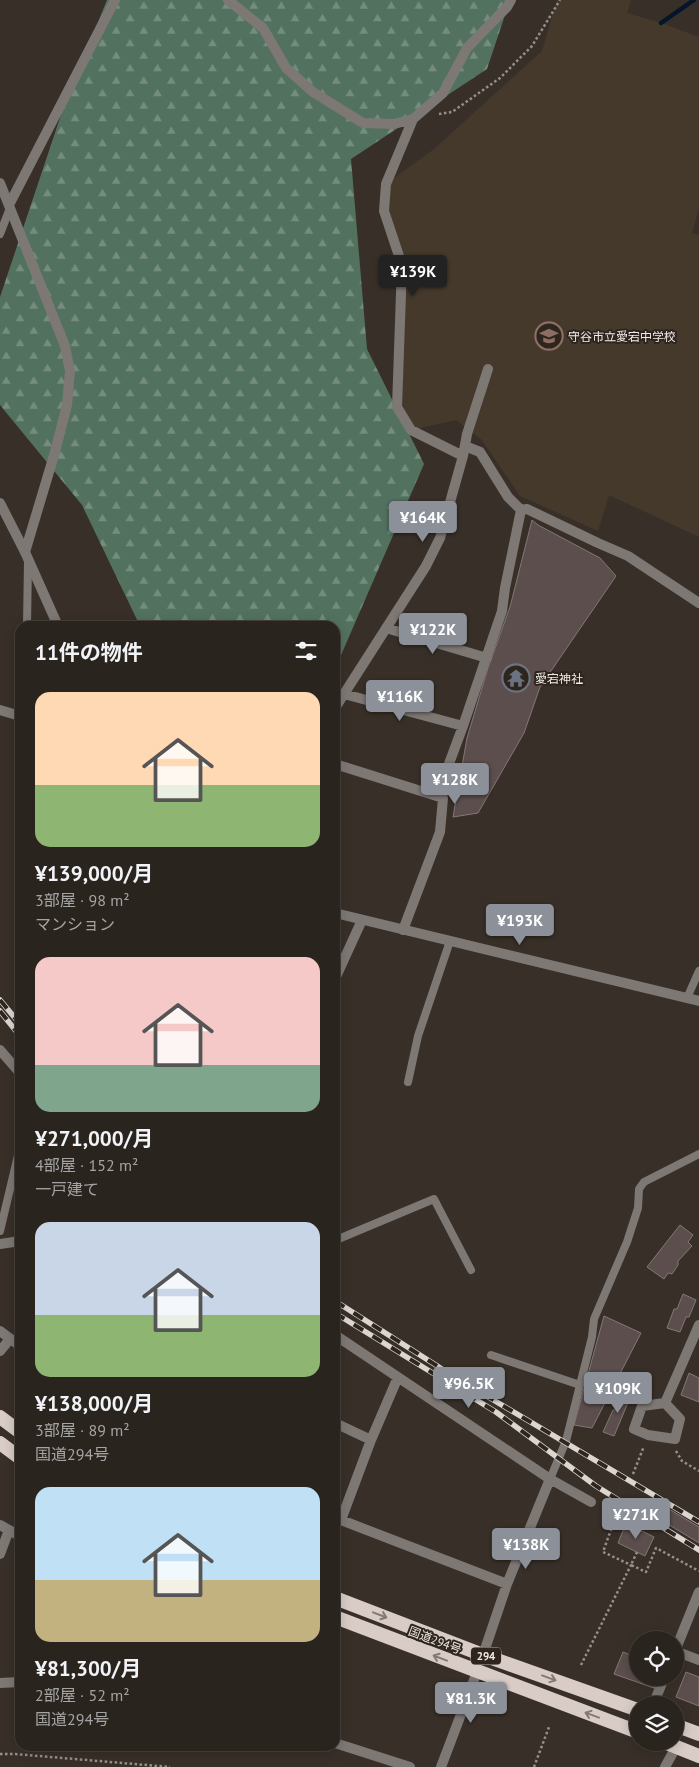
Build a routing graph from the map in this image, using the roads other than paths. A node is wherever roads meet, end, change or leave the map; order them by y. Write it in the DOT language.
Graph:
graph roads {
  1 [pos="115,0"];
  2 [pos="228,0"];
  3 [pos="511,0"];
  4 [pos="413,119"];
  5 [pos="0,183"];
  6 [pos="10,207"];
  7 [pos="0,234"];
  8 [pos="488,369"];
  9 [pos="464,451"];
  10 [pos="0,503"];
  11 [pos="521,510"];
  12 [pos="27,555"];
  13 [pos="699,603"];
  14 [pos="27,621"];
  15 [pos="56,621"];
  16 [pos="386,628"];
  17 [pos="486,658"];
  18 [pos="344,694"];
  19 [pos="340,700"];
  20 [pos="0,710"];
  21 [pos="15,714"];
  22 [pos="463,726"];
  23 [pos="340,766"];
  24 [pos="437,796"];
  25 [pos="340,914"];
  26 [pos="362,920"];
  27 [pos="402,930"];
  28 [pos="450,941"];
  29 [pos="340,968"];
  30 [pos="699,971"];
  31 [pos="687,998"];
  32 [pos="699,1001"];
  33 [pos="0,1050"];
  34 [pos="15,1067"];
  35 [pos="408,1082"];
  36 [pos="699,1154"];
  37 [pos="15,1168"];
  38 [pos="0,1231"];
  39 [pos="340,1238"];
  40 [pos="15,1242"];
  41 [pos="0,1244"];
  42 [pos="471,1270"];
  43 [pos="699,1325"];
  44 [pos="0,1331"];
  45 [pos="10,1338"];
  46 [pos="340,1338"];
  47 [pos="15,1342"];
  48 [pos="0,1351"];
  49 [pos="491,1354"];
  50 [pos="398,1377"];
  51 [pos="580,1385"];
  52 [pos="665,1403"];
  53 [pos="0,1418"];
  54 [pos="340,1425"];
  55 [pos="15,1428"];
  56 [pos="371,1440"];
  57 [pos="0,1443"];
  58 [pos="15,1454"];
  59 [pos="550,1479"];
  60 [pos="591,1502"];
  61 [pos="340,1514"];
  62 [pos="340,1520"];
  63 [pos="5,1527"];
  64 [pos="0,1554"];
  65 [pos="507,1584"];
  66 [pos="699,1592"];
  67 [pos="340,1600"];
  68 [pos="340,1619"];
  69 [pos="683,1631"];
  70 [pos="684,1654"];
  71 [pos="483,1655"];
  72 [pos="699,1660"];
  73 [pos="477,1672"];
  74 [pos="15,1682"];
  75 [pos="0,1684"];
  76 [pos="629,1707"];
  77 [pos="684,1728"];
  78 [pos="629,1729"];
  79 [pos="699,1734"];
  80 [pos="340,1745"];
  81 [pos="684,1750"];
  82 [pos="669,1751"];
  83 [pos="699,1756"];
  84 [pos="410,1767"];
  85 [pos="442,1767"];
  86 [pos="665,1767"];
  1 -- 6 [label="street"];
  2 -- 4 [label="street"];
  3 -- 4 [label="street"];
  4 -- 9 [label="street"];
  5 -- 6 [label="street"];
  6 -- 7 [label="lane"];
  6 -- 12 [label="street"];
  8 -- 9 [label="street"];
  9 -- 11 [label="street"];
  9 -- 16 [label="street"];
  10 -- 12 [label="street"];
  11 -- 13 [label="street"];
  11 -- 17 [label="street"];
  12 -- 14 [label="lane"];
  12 -- 15 [label="street"];
  16 -- 17 [label="street"];
  16 -- 18 [label="street"];
  17 -- 22 [label="street"];
  18 -- 19 [label="street"];
  18 -- 22 [label="street"];
  20 -- 21 [label="street"];
  22 -- 24 [label="street"];
  23 -- 24 [label="street"];
  24 -- 27 [label="street"];
  25 -- 26 [label="street"];
  26 -- 27 [label="street"];
  26 -- 29 [label="street"];
  27 -- 28 [label="street"];
  28 -- 31 [label="street"];
  28 -- 35 [label="lane"];
  30 -- 31 [label="lane"];
  31 -- 32 [label="street"];
  33 -- 34 [label="street"];
  36 -- 51 [label="lane"];
  37 -- 38 [label="lane"];
  39 -- 42 [label="lane"];
  40 -- 41 [label="street"];
  43 -- 52 [label="street"];
  44 -- 45 [label="street"];
  45 -- 47 [label="street"];
  45 -- 48 [label="street"];
  46 -- 50 [label="street"];
  49 -- 51 [label="lane"];
  50 -- 56 [label="street"];
  50 -- 59 [label="street"];
  51 -- 59 [label="lane"];
  52 -- 52 [label="street"];
  53 -- 55 [label="highway"];
  54 -- 56 [label="street"];
  56 -- 61 [label="street"];
  57 -- 58 [label="highway"];
  59 -- 60 [label="street"];
  59 -- 65 [label="street"];
  62 -- 65 [label="street"];
  63 -- 64 [label="street"];
  65 -- 71 [label="street"];
  66 -- 69 [label="street"];
  67 -- 71 [label="highway, 国道294号 / 294, one-way"];
  73 -- 68 [label="highway, 国道294号 / 294, one-way"];
  70 -- 72 [label="street"];
  71 -- 76 [label="highway, 国道294号 / 294, one-way"];
  78 -- 73 [label="highway, 国道294号 / 294, one-way"];
  73 -- 85 [label="street"];
  74 -- 75 [label="street"];
  77 -- 79 [label="highway"];
  80 -- 84 [label="street"];
  81 -- 83 [label="highway"];
  82 -- 86 [label="street"];
}
